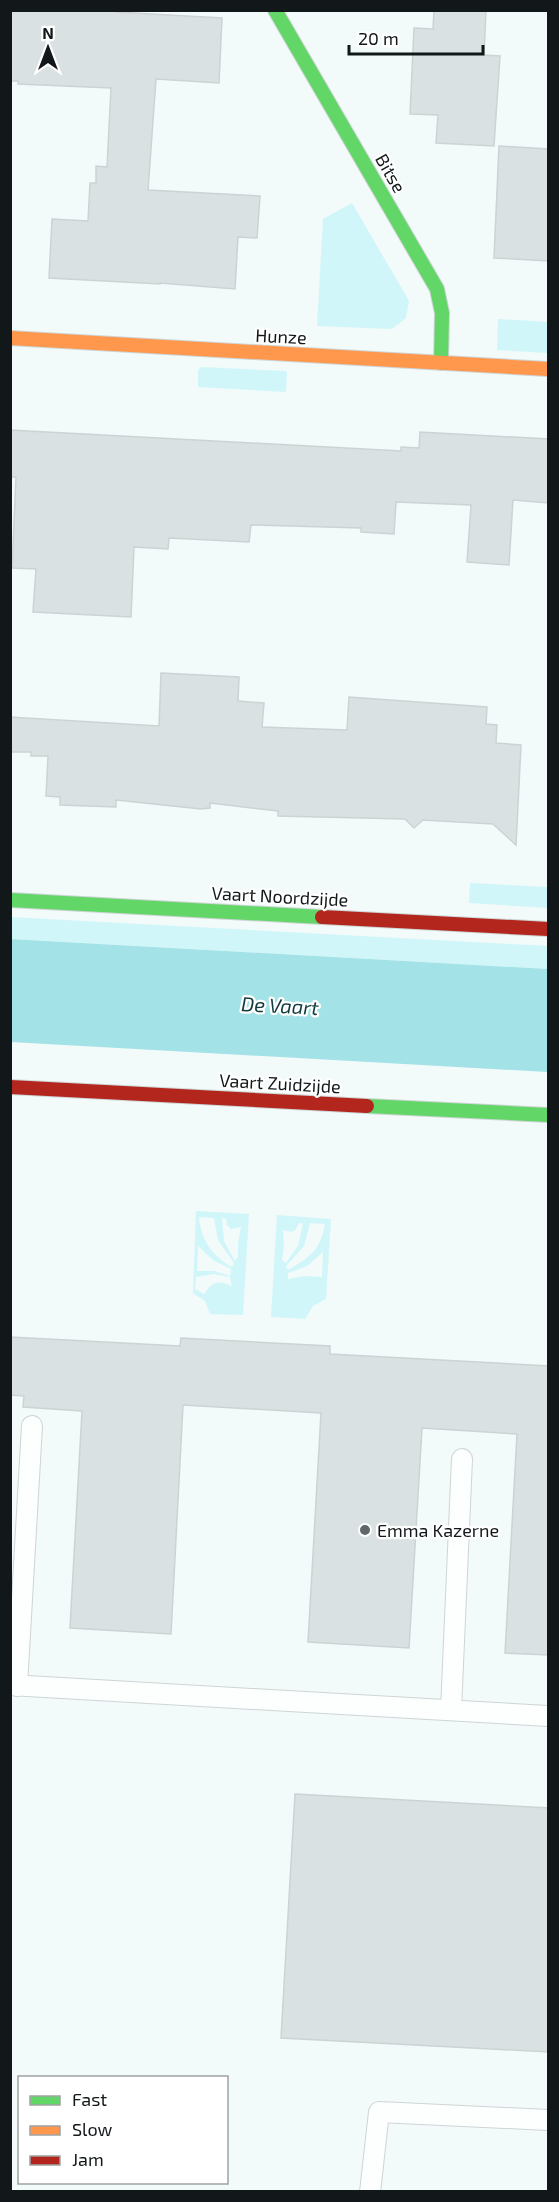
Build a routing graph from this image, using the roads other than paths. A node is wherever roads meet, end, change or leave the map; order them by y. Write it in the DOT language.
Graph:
graph roads {
  1 [pos="275,10"];
  2 [pos="10,338"];
  3 [pos="441,363"];
  4 [pos="549,369"];
  5 [pos="10,900"];
  6 [pos="549,929"];
  7 [pos="10,1087"];
  8 [pos="549,1115"];
  9 [pos="32,1426"];
  10 [pos="462,1458"];
  11 [pos="14,1685"];
  12 [pos="451,1710"];
  13 [pos="549,1716"];
  14 [pos="549,2120"];
  15 [pos="370,2192"];
  1 -- 3 [label="street, Bitse"];
  2 -- 3 [label="street, Hunze"];
  3 -- 4 [label="street, Hunze"];
  5 -- 6 [label="street, Vaart Noordzijde"];
  7 -- 8 [label="street, Vaart Zuidzijde"];
  9 -- 11 [label="lane"];
  10 -- 12 [label="lane"];
  11 -- 12 [label="lane"];
  12 -- 13 [label="lane"];
  14 -- 15 [label="lane"];
}
